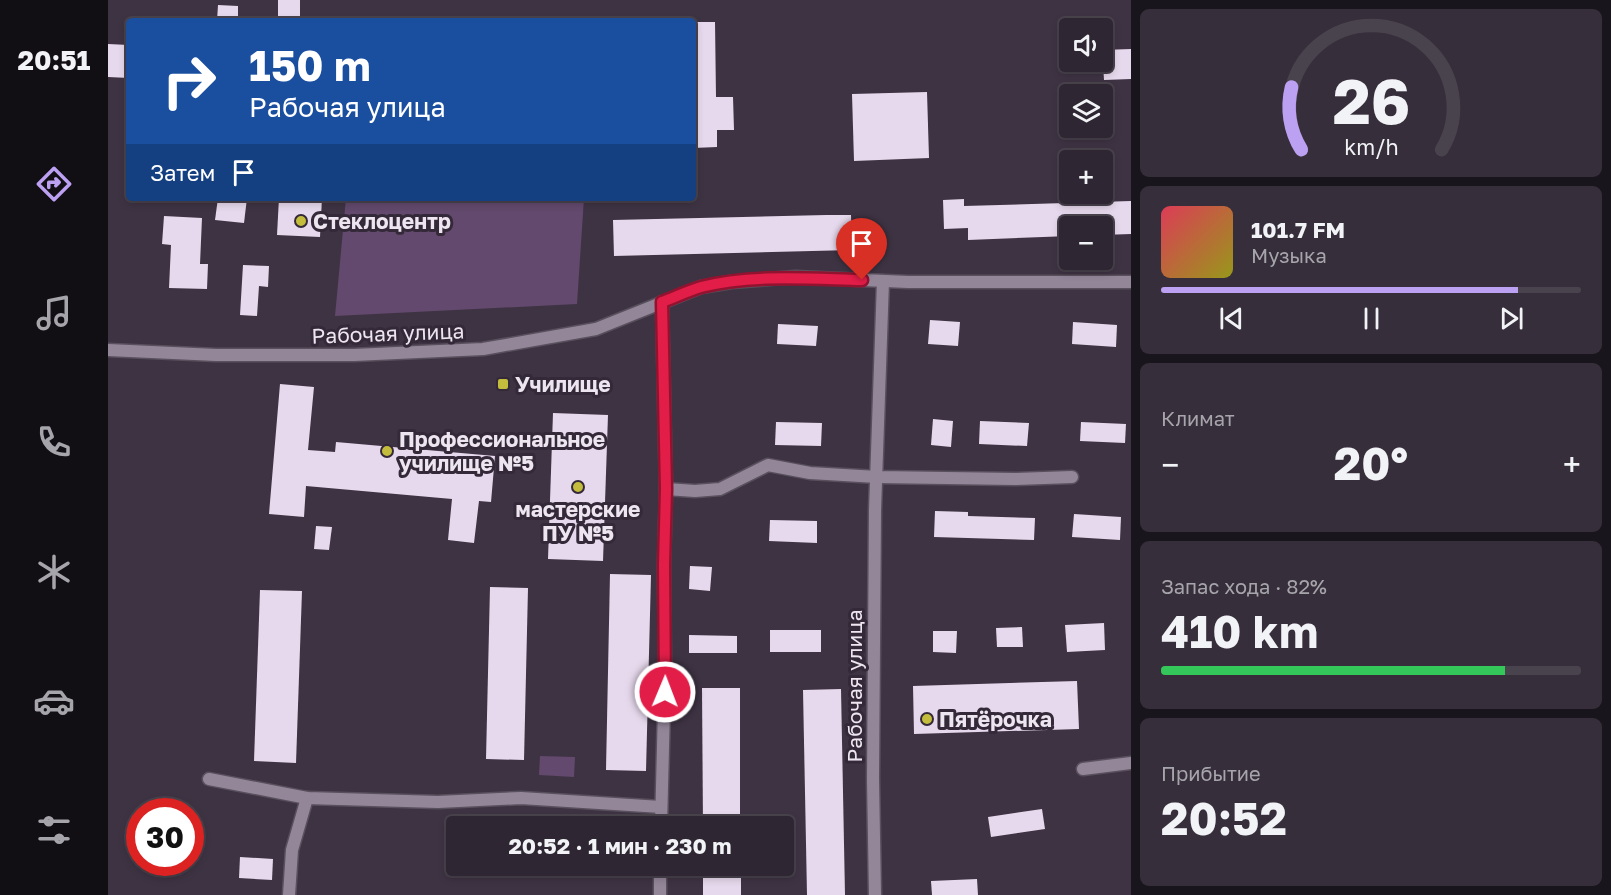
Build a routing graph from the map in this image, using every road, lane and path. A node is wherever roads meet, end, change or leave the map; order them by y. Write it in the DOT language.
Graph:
graph roads {
  1 [pos="883,281"];
  2 [pos="1131,282"];
  3 [pos="662,302"];
  4 [pos="108,350"];
  5 [pos="877,477"];
  6 [pos="1072,477"];
  7 [pos="666,489"];
  8 [pos="1131,763"];
  9 [pos="1083,769"];
  10 [pos="209,779"];
  11 [pos="307,798"];
  12 [pos="661,807"];
  13 [pos="661,816"];
  14 [pos="660,876"];
  15 [pos="289,895"];
  16 [pos="660,895"];
  17 [pos="874,895"];
  1 -- 2 [label="street, Рабочая улица"];
  1 -- 3 [label="street, Рабочая улица"];
  1 -- 5 [label="street, Рабочая улица"];
  3 -- 4 [label="street, Рабочая улица"];
  3 -- 7 [label="street"];
  5 -- 6 [label="street"];
  5 -- 7 [label="street"];
  5 -- 17 [label="street, Рабочая улица"];
  7 -- 12 [label="street"];
  8 -- 9 [label="street"];
  10 -- 11 [label="street"];
  11 -- 12 [label="street"];
  11 -- 15 [label="street"];
  12 -- 13 [label="street"];
  14 -- 16 [label="street"];
}
